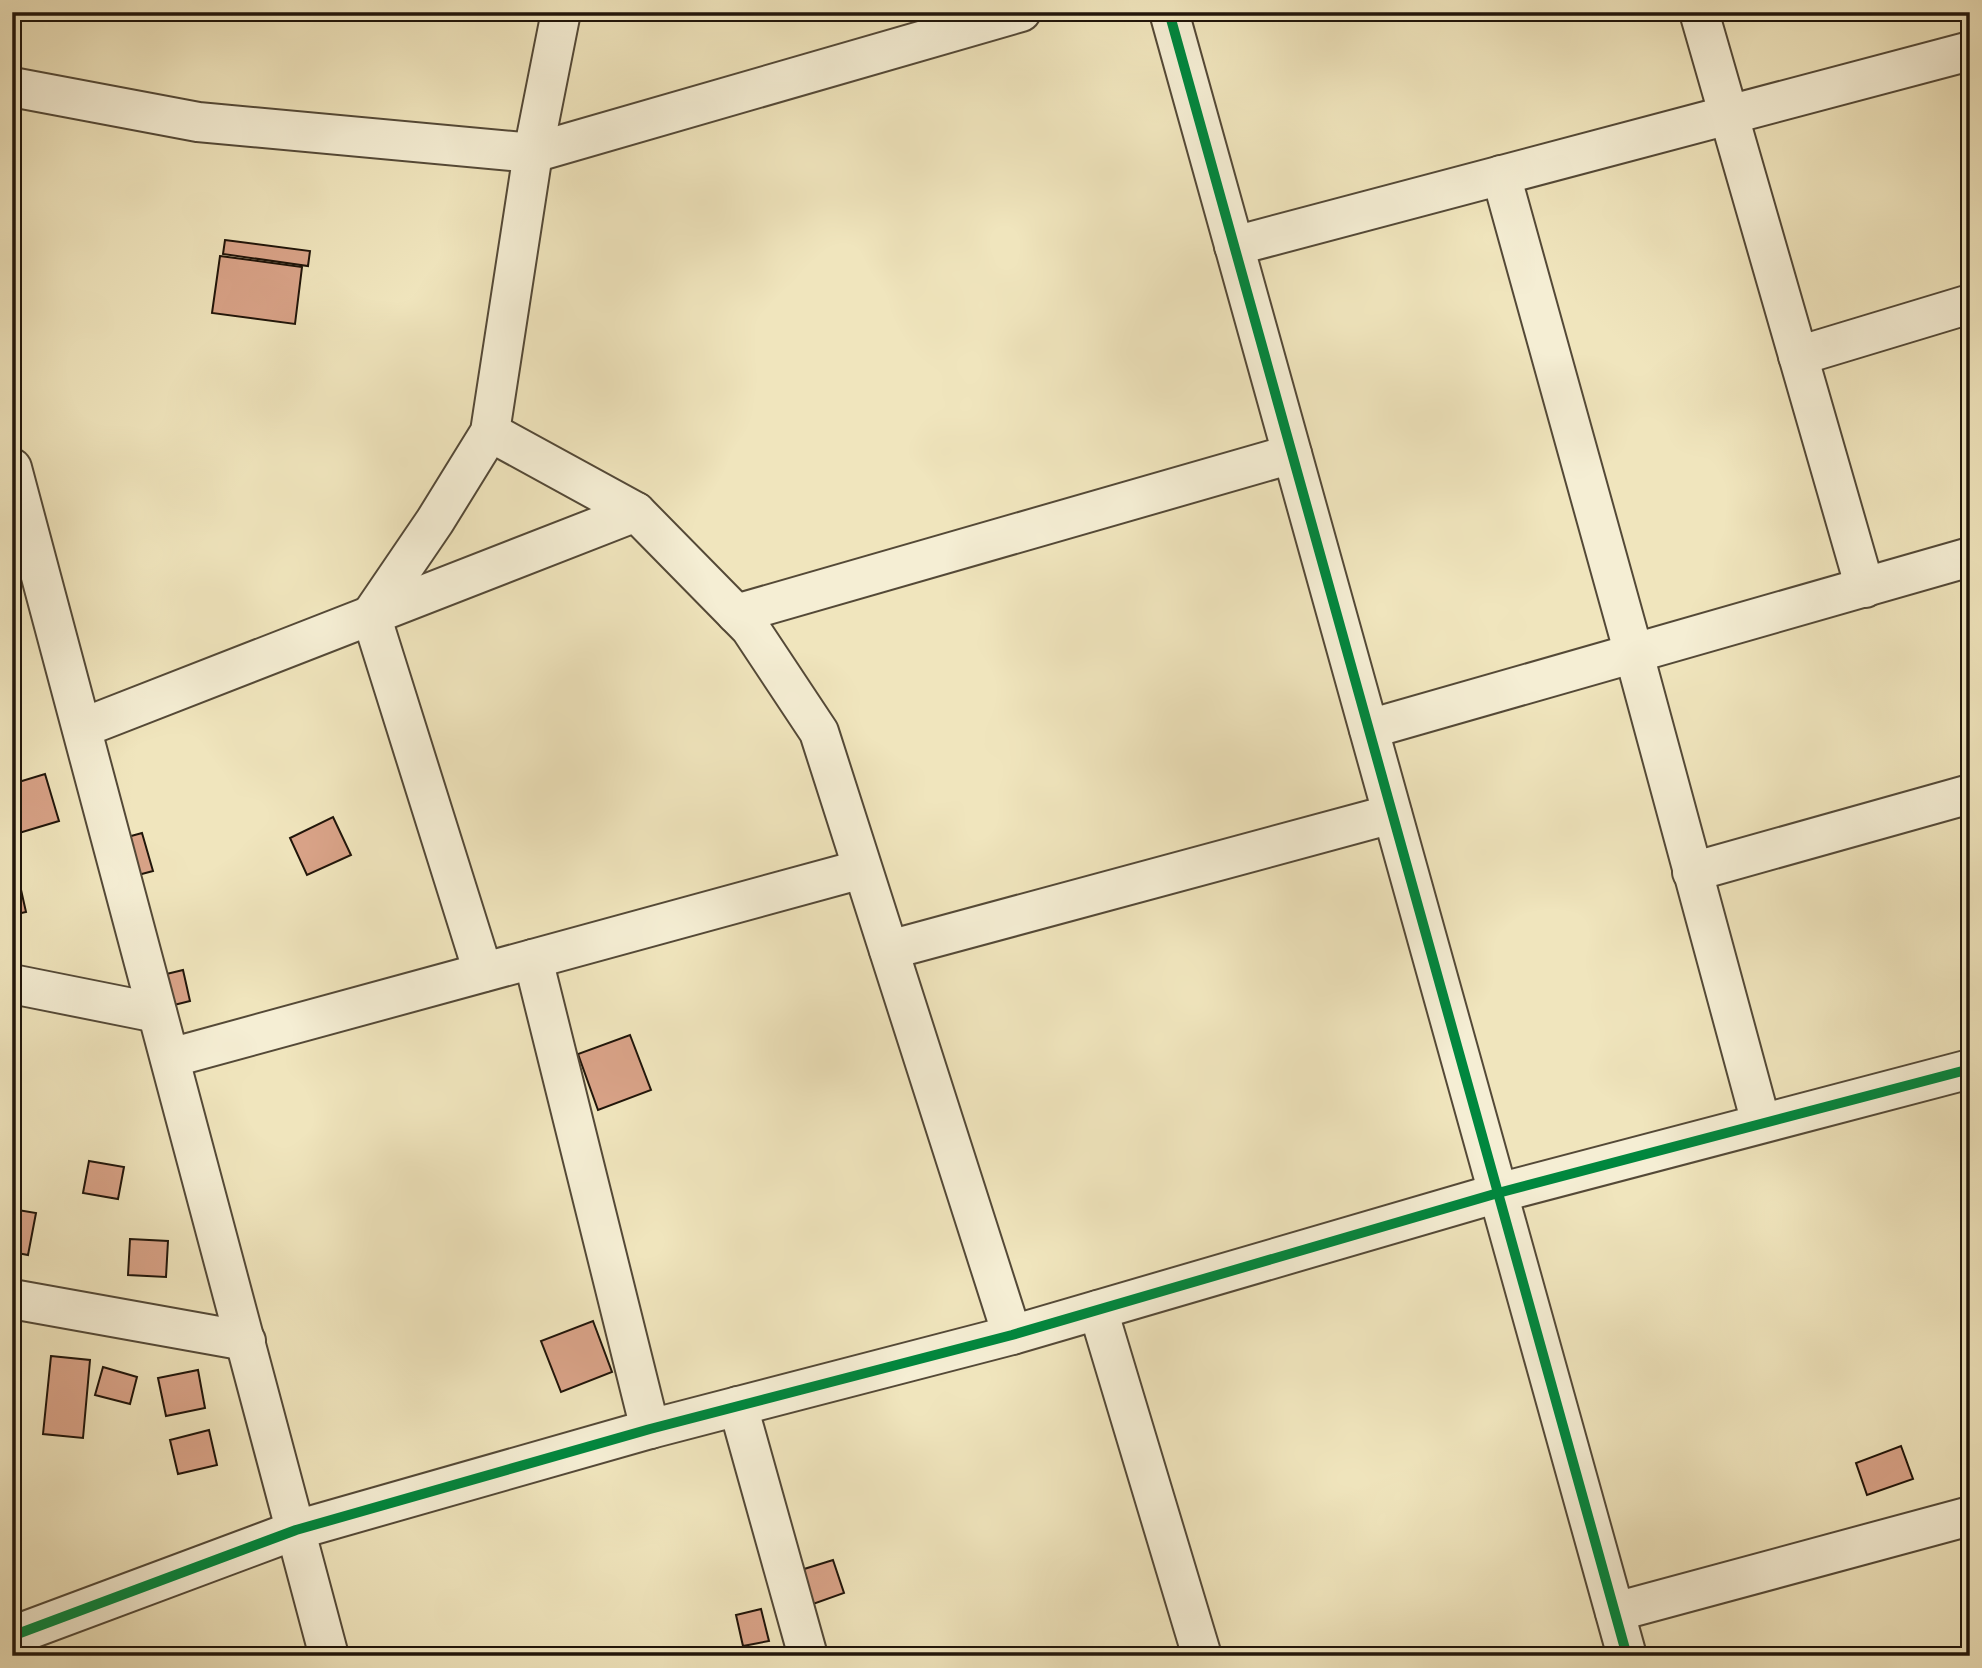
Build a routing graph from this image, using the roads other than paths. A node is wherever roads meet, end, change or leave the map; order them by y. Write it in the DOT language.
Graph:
graph roads {
  1 [pos="561,12"];
  2 [pos="1021,12"];
  3 [pos="1169,12"];
  4 [pos="1699,12"];
  5 [pos="1970,51"];
  6 [pos="12,87"];
  7 [pos="1729,115"];
  8 [pos="533,153"];
  9 [pos="1500,175"];
  10 [pos="1234,246"];
  11 [pos="1970,304"];
  12 [pos="1798,356"];
  13 [pos="491,432"];
  14 [pos="1292,454"];
  15 [pos="12,468"];
  16 [pos="636,512"];
  17 [pos="1970,556"];
  18 [pos="1864,588"];
  19 [pos="736,614"];
  20 [pos="370,615"];
  21 [pos="1634,653"];
  22 [pos="82,728"];
  23 [pos="1369,729"];
  24 [pos="1970,794"];
  25 [pos="1392,814"];
  26 [pos="862,869"];
  27 [pos="1692,872"];
  28 [pos="888,950"];
  29 [pos="533,959"];
  30 [pos="483,972"];
  31 [pos="12,984"];
  32 [pos="158,1013"];
  33 [pos="170,1058"];
  34 [pos="1970,1069"];
  35 [pos="1761,1123"];
  36 [pos="1498,1193"];
  37 [pos="12,1299"];
  38 [pos="1098,1310"];
  39 [pos="1012,1335"];
  40 [pos="246,1341"];
  41 [pos="738,1406"];
  42 [pos="650,1429"];
  43 [pos="1970,1516"];
  44 [pos="296,1530"];
  45 [pos="1615,1612"];
  46 [pos="12,1636"];
  47 [pos="329,1656"];
  48 [pos="808,1656"];
  49 [pos="1202,1656"];
  50 [pos="1627,1656"];
  1 -- 8 [label="street"];
  2 -- 8 [label="street"];
  3 -- 10 [label="street"];
  4 -- 7 [label="street"];
  5 -- 7 [label="street"];
  6 -- 8 [label="street"];
  7 -- 9 [label="street"];
  7 -- 12 [label="street"];
  8 -- 13 [label="street"];
  9 -- 10 [label="street"];
  9 -- 21 [label="street"];
  10 -- 14 [label="street"];
  11 -- 12 [label="street"];
  12 -- 18 [label="street"];
  13 -- 16 [label="street"];
  13 -- 20 [label="street"];
  14 -- 19 [label="street"];
  14 -- 23 [label="street"];
  15 -- 22 [label="street"];
  16 -- 19 [label="street"];
  16 -- 20 [label="street"];
  17 -- 18 [label="street"];
  18 -- 21 [label="street"];
  19 -- 26 [label="street"];
  20 -- 22 [label="street"];
  20 -- 30 [label="street"];
  21 -- 23 [label="street"];
  21 -- 27 [label="street"];
  22 -- 32 [label="street"];
  23 -- 25 [label="street"];
  24 -- 27 [label="street"];
  25 -- 28 [label="street"];
  25 -- 36 [label="street"];
  26 -- 28 [label="street"];
  26 -- 29 [label="street"];
  27 -- 35 [label="street"];
  28 -- 39 [label="street"];
  29 -- 30 [label="street"];
  29 -- 42 [label="street"];
  30 -- 33 [label="street"];
  31 -- 32 [label="street"];
  32 -- 33 [label="street"];
  33 -- 40 [label="street"];
  34 -- 35 [label="street"];
  35 -- 36 [label="street"];
  36 -- 38 [label="street"];
  36 -- 45 [label="street"];
  37 -- 40 [label="street"];
  38 -- 39 [label="street"];
  38 -- 49 [label="street"];
  39 -- 41 [label="street"];
  40 -- 44 [label="street"];
  41 -- 42 [label="street"];
  41 -- 48 [label="street"];
  42 -- 44 [label="street"];
  43 -- 45 [label="street"];
  44 -- 46 [label="street"];
  44 -- 47 [label="street"];
  45 -- 50 [label="street"];
}
